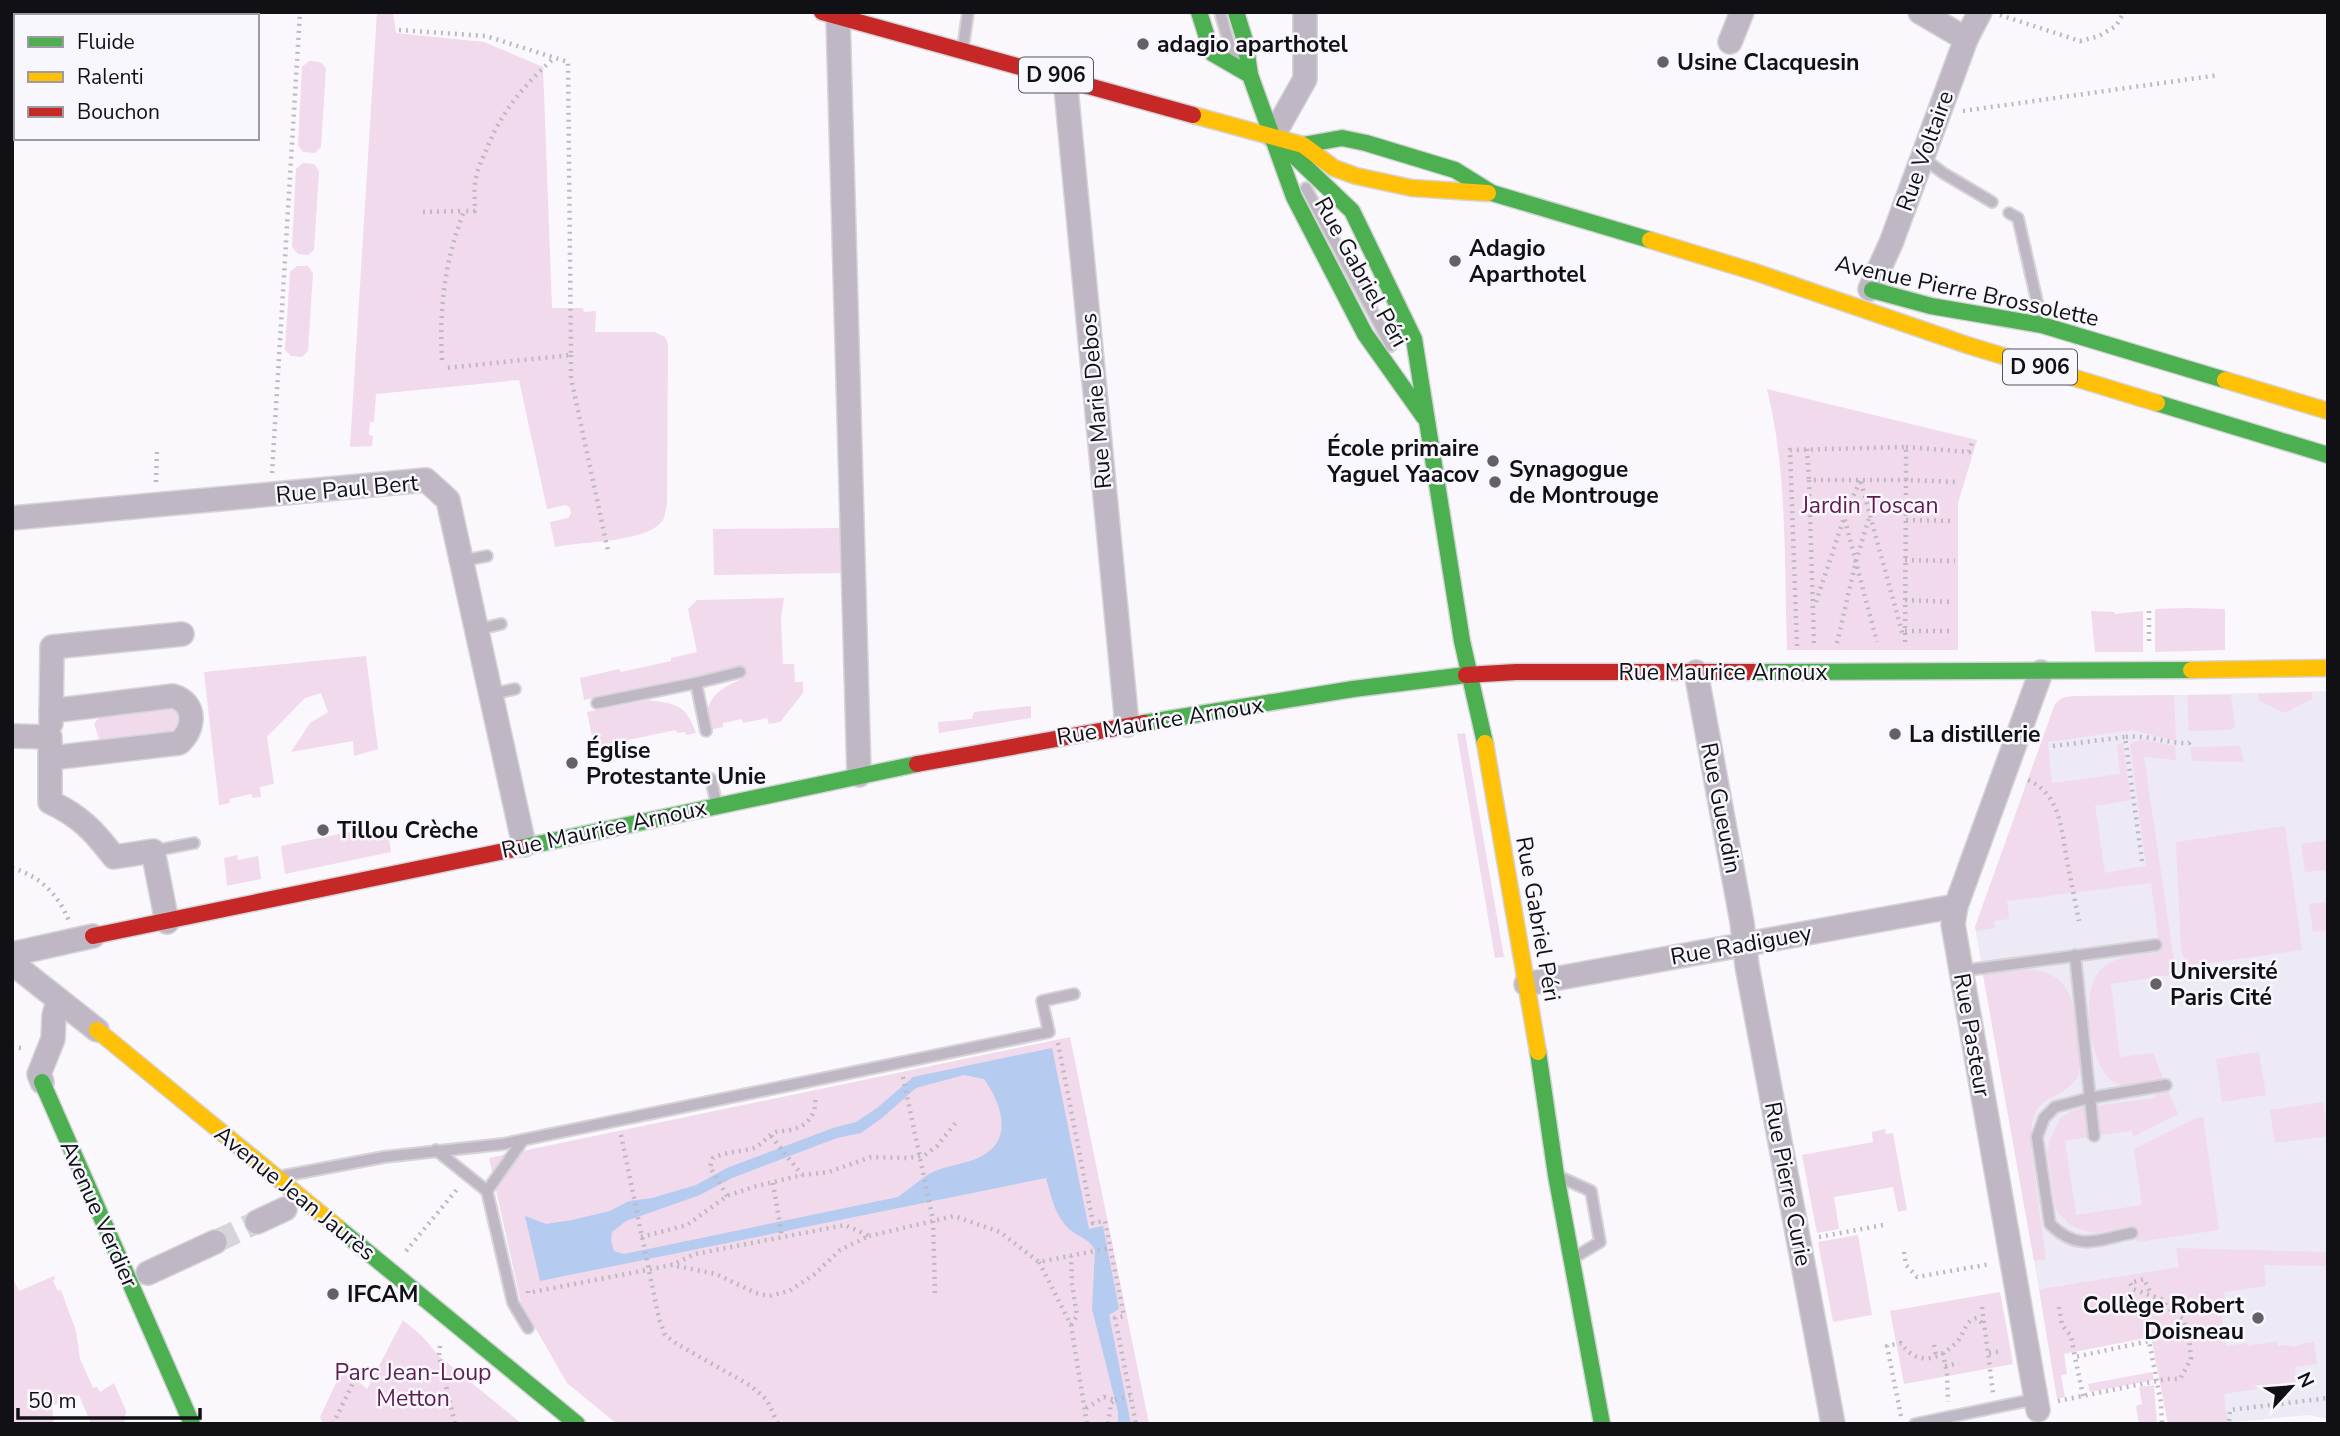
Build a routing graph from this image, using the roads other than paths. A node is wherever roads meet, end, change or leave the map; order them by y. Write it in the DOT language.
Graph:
graph roads {
  1 [pos="968,12"];
  2 [pos="1199,12"];
  3 [pos="1220,12"];
  4 [pos="1236,12"];
  5 [pos="1305,12"];
  6 [pos="1742,12"];
  7 [pos="1920,12"];
  8 [pos="1980,12"];
  9 [pos="830,15"];
  10 [pos="1966,38"];
  11 [pos="1730,42"];
  12 [pos="962,51"];
  13 [pos="1250,75"];
  14 [pos="1065,78"];
  15 [pos="1273,136"];
  16 [pos="1303,145"];
  17 [pos="1922,157"];
  18 [pos="1492,193"];
  19 [pos="1992,202"];
  20 [pos="2009,213"];
  21 [pos="1755,272"];
  22 [pos="1858,287"];
  23 [pos="2042,326"];
  24 [pos="2328,411"];
  25 [pos="1427,421"];
  26 [pos="2328,455"];
  27 [pos="12,517"];
  28 [pos="486,556"];
  29 [pos="461,561"];
  30 [pos="501,624"];
  31 [pos="476,630"];
  32 [pos="182,634"];
  33 [pos="2328,668"];
  34 [pos="740,672"];
  35 [pos="1696,672"];
  36 [pos="2041,672"];
  37 [pos="1470,674"];
  38 [pos="696,683"];
  39 [pos="515,689"];
  40 [pos="490,694"];
  41 [pos="597,703"];
  42 [pos="51,710"];
  43 [pos="1127,725"];
  44 [pos="706,731"];
  45 [pos="12,736"];
  46 [pos="50,748"];
  47 [pos="859,775"];
  48 [pos="711,779"];
  49 [pos="717,805"];
  50 [pos="194,843"];
  51 [pos="524,845"];
  52 [pos="153,851"];
  53 [pos="1956,906"];
  54 [pos="167,922"];
  55 [pos="93,936"];
  56 [pos="1743,944"];
  57 [pos="2156,945"];
  58 [pos="12,954"];
  59 [pos="2075,955"];
  60 [pos="12,963"];
  61 [pos="1960,971"];
  62 [pos="1526,984"];
  63 [pos="1074,994"];
  64 [pos="58,1000"];
  65 [pos="97,1030"];
  66 [pos="42,1082"];
  67 [pos="2166,1085"];
  68 [pos="2089,1098"];
  69 [pos="2094,1136"];
  70 [pos="523,1140"];
  71 [pos="436,1150"];
  72 [pos="1556,1175"];
  73 [pos="277,1177"];
  74 [pos="487,1191"];
  75 [pos="285,1209"];
  76 [pos="257,1222"];
  77 [pos="2132,1233"];
  78 [pos="215,1242"];
  79 [pos="1573,1258"];
  80 [pos="148,1273"];
  81 [pos="528,1328"];
  82 [pos="2044,1404"];
  83 [pos="192,1424"];
  84 [pos="577,1424"];
  85 [pos="1602,1424"];
  86 [pos="1833,1424"];
  87 [pos="1915,1424"];
  1 -- 12 [label="lane"];
  2 -- 13 [label="main road"];
  3 -- 13 [label="lane"];
  4 -- 13 [label="main road"];
  5 -- 15 [label="street"];
  6 -- 11 [label="street"];
  7 -- 10 [label="street"];
  8 -- 10 [label="street, Rue Voltaire"];
  9 -- 12 [label="main road, Avenue Pierre Brossolette / D 906"];
  9 -- 47 [label="street"];
  10 -- 17 [label="street, Rue Voltaire"];
  12 -- 14 [label="main road, Avenue Pierre Brossolette / D 906"];
  13 -- 15 [label="main road"];
  14 -- 15 [label="main road, Avenue Pierre Brossolette / D 906"];
  14 -- 43 [label="street, Rue Marie Debos"];
  15 -- 16 [label="main road, Avenue Pierre Brossolette / D 906"];
  15 -- 25 [label="main road, Rue Gabriel Péri"];
  15 -- 25 [label="main road, Rue Gabriel Péri"];
  16 -- 18 [label="main road, Avenue Pierre Brossolette / D 906"];
  16 -- 18 [label="main road, Avenue Pierre Brossolette / D 906"];
  17 -- 19 [label="lane"];
  17 -- 22 [label="street, Rue Voltaire"];
  18 -- 21 [label="main road, Avenue Pierre Brossolette / D 906"];
  20 -- 23 [label="lane"];
  21 -- 22 [label="main road, Avenue Pierre Brossolette / D 906"];
  21 -- 26 [label="main road, Avenue Pierre Brossolette / D 906"];
  22 -- 23 [label="main road, Avenue Pierre Brossolette / D 906"];
  23 -- 24 [label="main road, Avenue Pierre Brossolette / D 906"];
  25 -- 37 [label="main road, Rue Gabriel Péri"];
  27 -- 29 [label="street, Rue Paul Bert"];
  28 -- 29 [label="lane"];
  29 -- 31 [label="street, Rue Paul Bert"];
  30 -- 31 [label="lane"];
  31 -- 40 [label="street, Rue Paul Bert"];
  32 -- 42 [label="street"];
  33 -- 36 [label="main road, Rue Maurice Arnoux"];
  34 -- 38 [label="lane"];
  35 -- 36 [label="main road, Rue Maurice Arnoux"];
  35 -- 37 [label="main road, Rue Maurice Arnoux"];
  35 -- 56 [label="street, Rue Gueudin"];
  36 -- 53 [label="street, Rue Pasteur"];
  37 -- 43 [label="main road, Rue Maurice Arnoux"];
  37 -- 62 [label="main road, Rue Gabriel Péri"];
  38 -- 41 [label="lane"];
  38 -- 44 [label="lane"];
  39 -- 40 [label="lane"];
  40 -- 51 [label="street, Rue Paul Bert"];
  42 -- 46 [label="street"];
  42 -- 46 [label="street"];
  43 -- 47 [label="main road, Rue Maurice Arnoux"];
  45 -- 46 [label="street"];
  46 -- 52 [label="street"];
  47 -- 49 [label="main road, Rue Maurice Arnoux"];
  48 -- 49 [label="lane"];
  49 -- 51 [label="main road, Rue Maurice Arnoux"];
  50 -- 52 [label="lane"];
  51 -- 54 [label="main road, Rue Maurice Arnoux"];
  52 -- 54 [label="street"];
  53 -- 56 [label="street, Rue Radiguey"];
  53 -- 61 [label="street, Rue Pasteur"];
  54 -- 55 [label="main road, Rue Maurice Arnoux"];
  55 -- 58 [label="street, Rue Maurice Arnoux"];
  56 -- 62 [label="street, Rue Radiguey"];
  56 -- 86 [label="street, Rue Pierre Curie"];
  57 -- 59 [label="lane"];
  59 -- 61 [label="lane"];
  59 -- 68 [label="lane"];
  60 -- 64 [label="street, Avenue Jean Jaurès"];
  61 -- 82 [label="street, Rue Pasteur"];
  62 -- 72 [label="main road, Rue Gabriel Péri"];
  63 -- 70 [label="lane"];
  64 -- 65 [label="street, Avenue Jean Jaurès"];
  64 -- 66 [label="street, Avenue Verdier"];
  65 -- 73 [label="main road, Avenue Jean Jaurès"];
  66 -- 83 [label="main road, Avenue Verdier"];
  67 -- 68 [label="lane"];
  68 -- 69 [label="lane"];
  68 -- 77 [label="lane"];
  70 -- 71 [label="lane"];
  70 -- 74 [label="lane"];
  71 -- 73 [label="lane"];
  71 -- 74 [label="lane"];
  72 -- 79 [label="main road, Rue Gabriel Péri"];
  72 -- 79 [label="lane"];
  73 -- 84 [label="main road, Avenue Jean Jaurès"];
  74 -- 81 [label="lane"];
  75 -- 76 [label="street"];
  78 -- 80 [label="street"];
  79 -- 85 [label="main road, Rue Gabriel Péri"];
  82 -- 87 [label="lane"];
}
